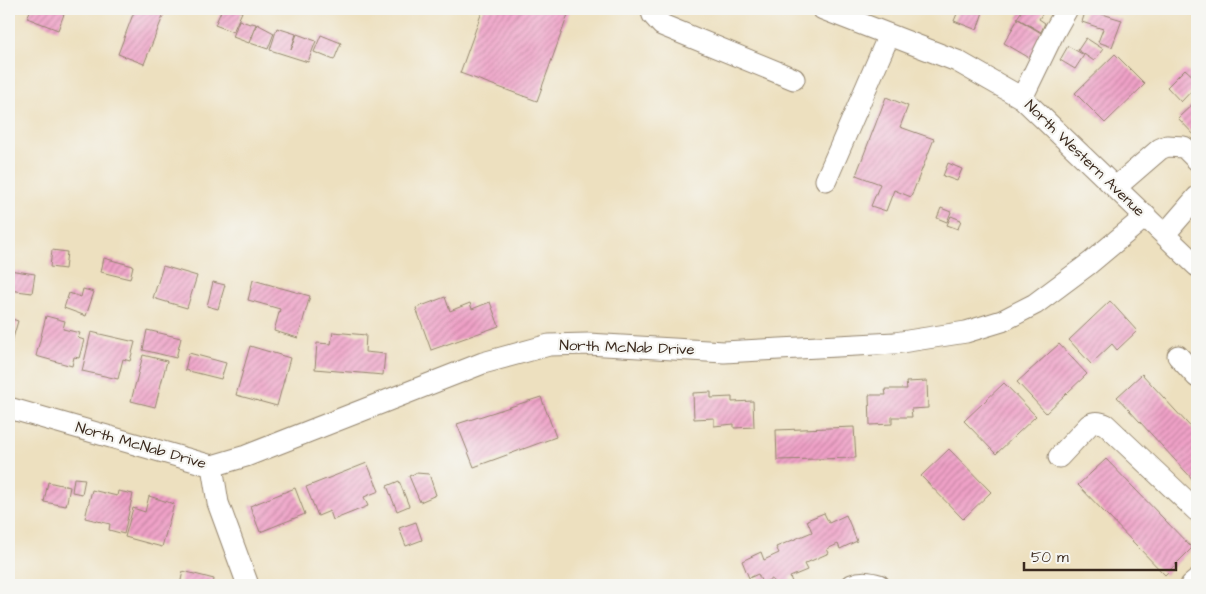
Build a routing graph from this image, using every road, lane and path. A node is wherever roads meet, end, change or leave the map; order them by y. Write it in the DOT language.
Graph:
graph roads {
  1 [pos="651,9"];
  2 [pos="823,9"];
  3 [pos="1068,9"];
  4 [pos="888,35"];
  5 [pos="794,79"];
  6 [pos="1022,98"];
  7 [pos="1197,160"];
  8 [pos="826,180"];
  9 [pos="1116,187"];
  10 [pos="1197,198"];
  11 [pos="1146,216"];
  12 [pos="1165,234"];
  13 [pos="1197,266"];
  14 [pos="1178,356"];
  15 [pos="1197,377"];
  16 [pos="9,408"];
  17 [pos="1059,457"];
  18 [pos="212,466"];
  19 [pos="1197,511"];
  20 [pos="1197,580"];
  21 [pos="248,585"];
  22 [pos="852,585"];
  23 [pos="879,585"];
  24 [pos="1191,585"];
  1 -- 5 [label="street"];
  2 -- 4 [label="street, North Western Avenue"];
  3 -- 6 [label="street"];
  4 -- 6 [label="street, North Western Avenue"];
  4 -- 8 [label="street"];
  6 -- 9 [label="street, North Western Avenue"];
  7 -- 9 [label="street"];
  9 -- 11 [label="street, North Western Avenue"];
  10 -- 12 [label="street"];
  11 -- 12 [label="street, North Western Avenue"];
  11 -- 18 [label="street, North McNab Drive"];
  12 -- 13 [label="street, North Western Avenue"];
  14 -- 15 [label="street"];
  16 -- 18 [label="street, North McNab Drive"];
  17 -- 19 [label="street"];
  18 -- 21 [label="street"];
  20 -- 24 [label="street"];
  22 -- 23 [label="street"];
}
